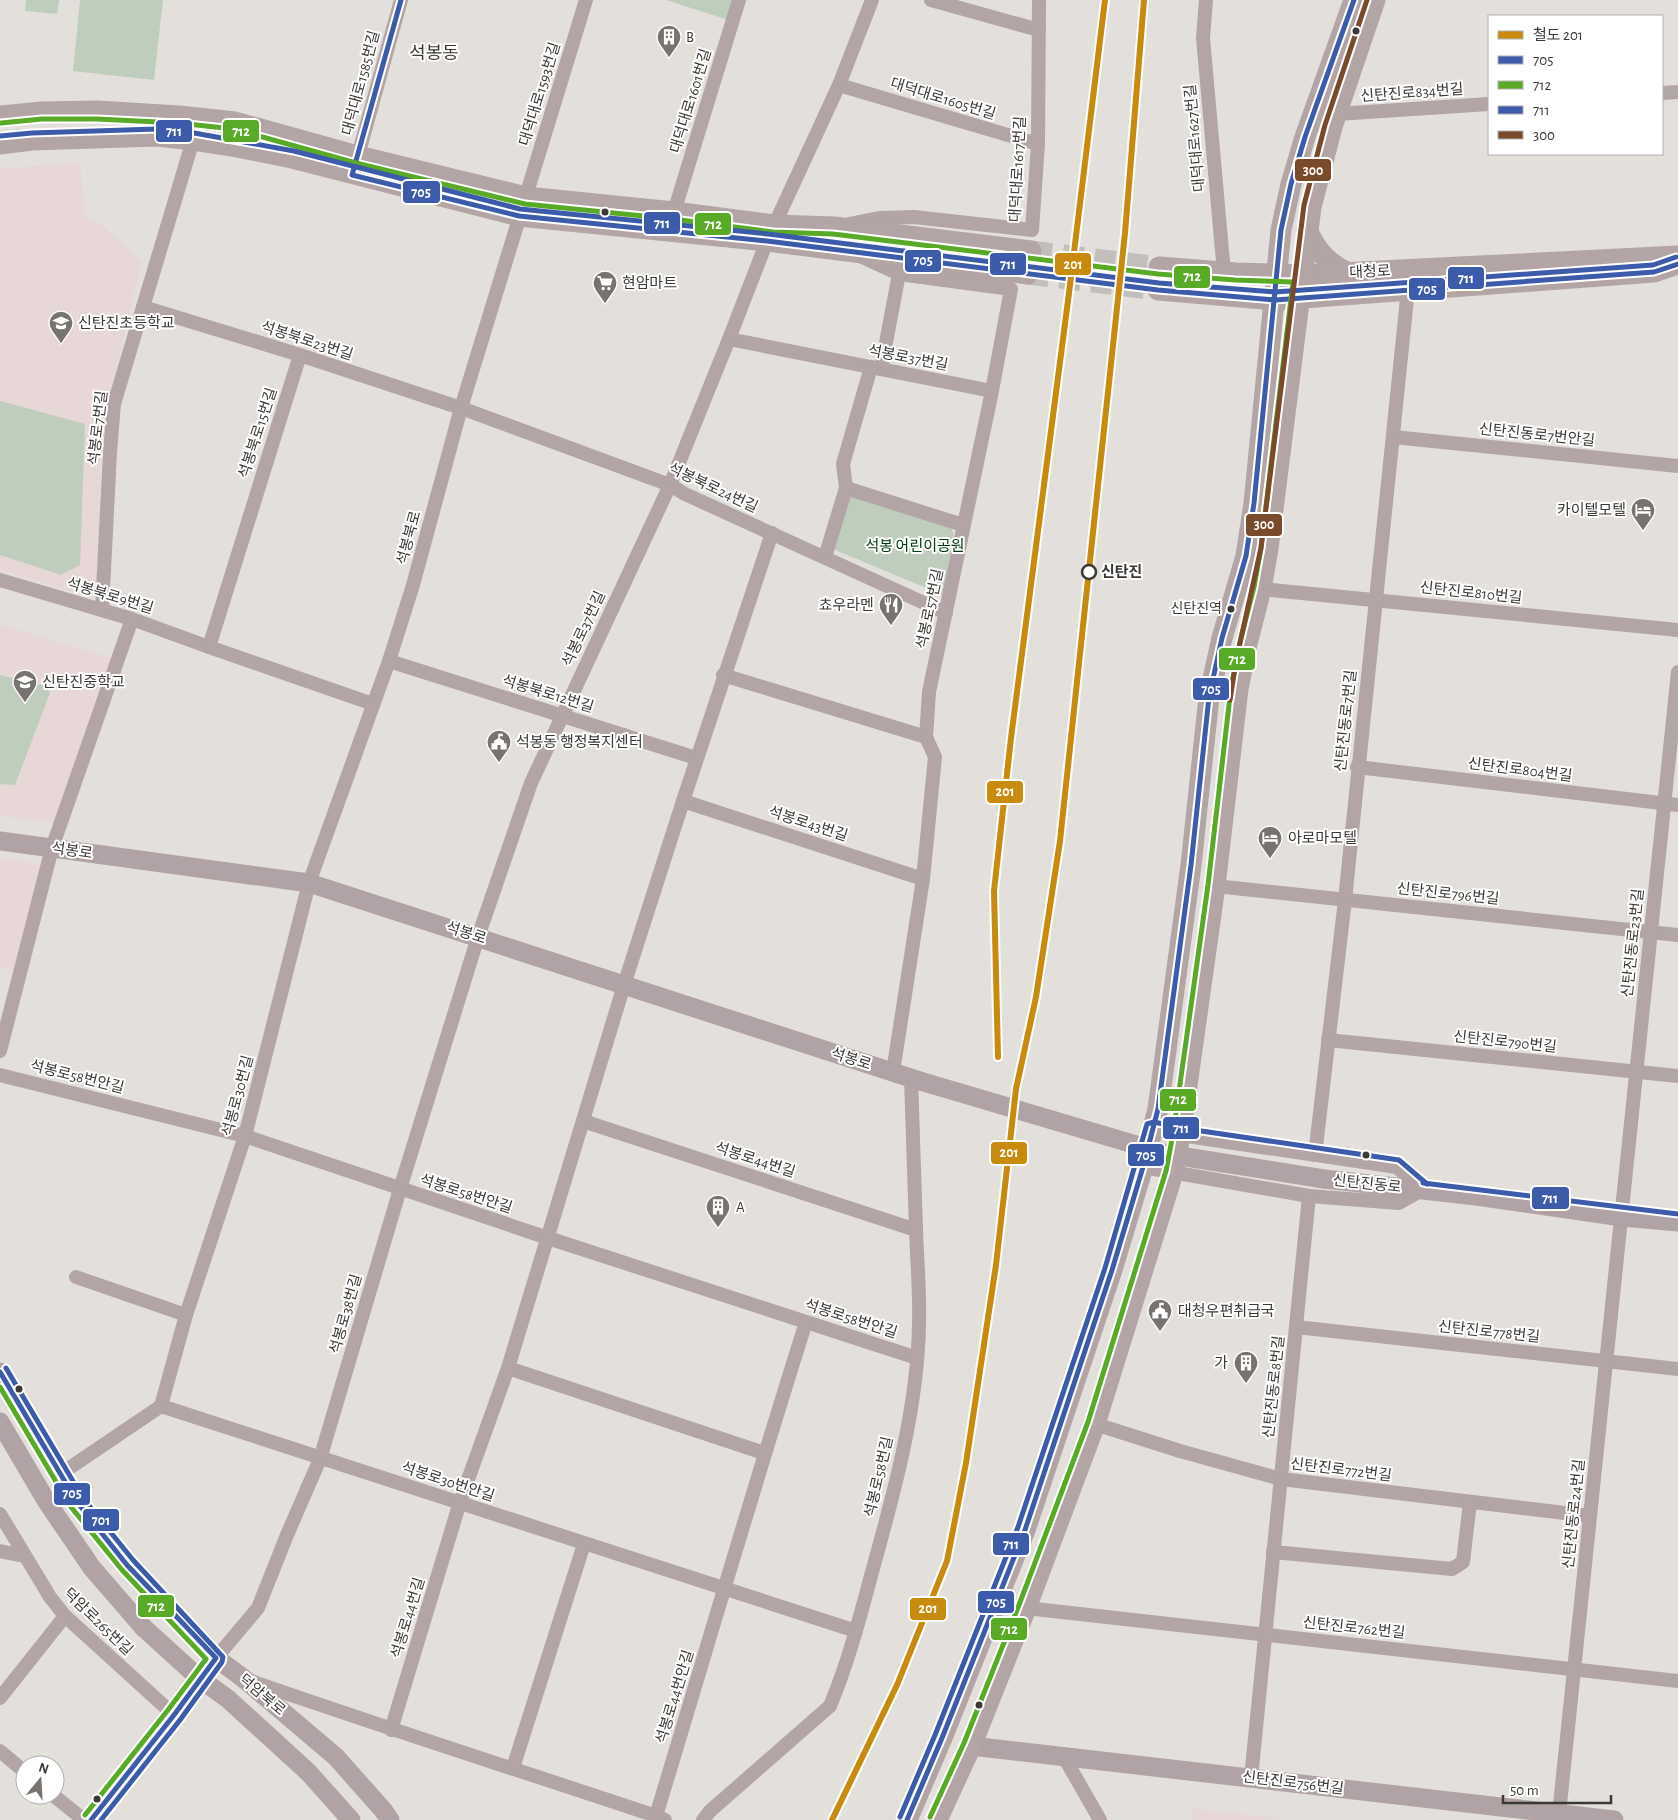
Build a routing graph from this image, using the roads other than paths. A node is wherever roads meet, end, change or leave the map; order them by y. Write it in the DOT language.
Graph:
graph roads {
  1 [pos="401,0"];
  2 [pos="586,0"];
  3 [pos="739,0"];
  4 [pos="872,0"];
  5 [pos="931,0"];
  6 [pos="1039,0"];
  7 [pos="1206,0"];
  8 [pos="1354,0"];
  9 [pos="1375,0"];
  10 [pos="1039,30"];
  11 [pos="839,85"];
  12 [pos="1678,92"];
  13 [pos="1663,93"];
  14 [pos="1488,104"];
  15 [pos="1337,114"];
  16 [pos="0,116"];
  17 [pos="193,140"];
  18 [pos="0,144"];
  19 [pos="1038,144"];
  20 [pos="355,165"];
  21 [pos="523,206"];
  22 [pos="674,212"];
  23 [pos="834,227"];
  24 [pos="1308,229"];
  25 [pos="770,233"];
  26 [pos="851,251"];
  27 [pos="1031,251"];
  28 [pos="1678,256"];
  29 [pos="1678,264"];
  30 [pos="1159,267"];
  31 [pos="1224,273"];
  32 [pos="1348,273"];
  33 [pos="899,274"];
  34 [pos="1028,274"];
  35 [pos="1301,274"];
  36 [pos="1277,275"];
  37 [pos="1408,289"];
  38 [pos="1158,290"];
  39 [pos="1299,299"];
  40 [pos="1275,300"];
  41 [pos="143,307"];
  42 [pos="730,339"];
  43 [pos="300,355"];
  44 [pos="876,368"];
  45 [pos="992,391"];
  46 [pos="461,408"];
  47 [pos="1393,437"];
  48 [pos="1678,466"];
  49 [pos="670,485"];
  50 [pos="846,488"];
  51 [pos="963,525"];
  52 [pos="772,533"];
  53 [pos="825,557"];
  54 [pos="0,580"];
  55 [pos="1261,589"];
  56 [pos="1376,600"];
  57 [pos="102,610"];
  58 [pos="946,613"];
  59 [pos="132,618"];
  60 [pos="1678,630"];
  61 [pos="208,647"];
  62 [pos="389,661"];
  63 [pos="1678,672"];
  64 [pos="723,675"];
  65 [pos="374,704"];
  66 [pos="562,716"];
  67 [pos="926,737"];
  68 [pos="696,758"];
  69 [pos="1357,767"];
  70 [pos="682,801"];
  71 [pos="1671,804"];
  72 [pos="0,841"];
  73 [pos="52,848"];
  74 [pos="923,879"];
  75 [pos="309,882"];
  76 [pos="1215,886"];
  77 [pos="1345,900"];
  78 [pos="1650,932"];
  79 [pos="1678,935"];
  80 [pos="478,937"];
  81 [pos="624,985"];
  82 [pos="1328,1040"];
  83 [pos="0,1051"];
  84 [pos="1637,1072"];
  85 [pos="0,1075"];
  86 [pos="1678,1076"];
  87 [pos="908,1077"];
  88 [pos="584,1121"];
  89 [pos="1153,1129"];
  90 [pos="1180,1135"];
  91 [pos="245,1136"];
  92 [pos="1316,1155"];
  93 [pos="1143,1167"];
  94 [pos="1173,1173"];
  95 [pos="1324,1179"];
  96 [pos="400,1189"];
  97 [pos="1422,1190"];
  98 [pos="1309,1196"];
  99 [pos="1622,1217"];
  100 [pos="1678,1222"];
  101 [pos="916,1230"];
  102 [pos="548,1238"];
  103 [pos="76,1277"];
  104 [pos="1105,1291"];
  105 [pos="186,1315"];
  106 [pos="806,1322"];
  107 [pos="1296,1326"];
  108 [pos="1119,1344"];
  109 [pos="917,1358"];
  110 [pos="1606,1361"];
  111 [pos="508,1368"];
  112 [pos="1678,1369"];
  113 [pos="0,1372"];
  114 [pos="161,1406"];
  115 [pos="0,1422"];
  116 [pos="1095,1424"];
  117 [pos="764,1453"];
  118 [pos="320,1459"];
  119 [pos="59,1474"];
  120 [pos="1281,1479"];
  121 [pos="460,1502"];
  122 [pos="1470,1502"];
  123 [pos="0,1514"];
  124 [pos="1590,1516"];
  125 [pos="584,1544"];
  126 [pos="0,1551"];
  127 [pos="1273,1552"];
  128 [pos="24,1556"];
  129 [pos="726,1588"];
  130 [pos="1026,1608"];
  131 [pos="65,1616"];
  132 [pos="856,1631"];
  133 [pos="1265,1635"];
  134 [pos="216,1658"];
  135 [pos="1574,1669"];
  136 [pos="199,1678"];
  137 [pos="243,1678"];
  138 [pos="1678,1681"];
  139 [pos="0,1698"];
  140 [pos="174,1715"];
  141 [pos="392,1730"];
  142 [pos="971,1746"];
  143 [pos="0,1751"];
  144 [pos="1064,1757"];
  145 [pos="15,1764"];
  146 [pos="513,1768"];
  147 [pos="1251,1778"];
  148 [pos="65,1805"];
  149 [pos="1559,1814"];
  150 [pos="661,1818"];
  151 [pos="84,1820"];
  152 [pos="91,1820"];
  153 [pos="351,1820"];
  154 [pos="390,1820"];
  155 [pos="703,1820"];
  156 [pos="907,1820"];
  157 [pos="936,1820"];
  158 [pos="1100,1820"];
  159 [pos="1614,1820"];
  1 -- 20 [label="street, 대덕대로1585번길"];
  2 -- 21 [label="street, 대덕대로1593번길"];
  3 -- 22 [label="street, 대덕대로1601번길"];
  4 -- 11 [label="street"];
  5 -- 10 [label="street"];
  6 -- 10 [label="street, 대덕대로1617번길"];
  7 -- 31 [label="street, 대덕대로1627번길"];
  8 -- 36 [label="main road"];
  9 -- 15 [label="main road"];
  10 -- 19 [label="street, 대덕대로1617번길"];
  11 -- 19 [label="street, 대덕대로1605번길"];
  11 -- 25 [label="street"];
  12 -- 13 [label="street"];
  14 -- 15 [label="street, 신탄진로834번길"];
  15 -- 24 [label="main road"];
  16 -- 20 [label="main road"];
  17 -- 18 [label="main road"];
  17 -- 20 [label="main road"];
  17 -- 41 [label="street, 석봉로7번길"];
  19 -- 23 [label="street, 대덕대로1617번길"];
  20 -- 21 [label="main road"];
  21 -- 22 [label="main road"];
  21 -- 25 [label="main road"];
  21 -- 46 [label="street, 석봉북로"];
  22 -- 25 [label="main road"];
  23 -- 25 [label="main road"];
  23 -- 27 [label="main road"];
  24 -- 32 [label="main road"];
  24 -- 35 [label="main road"];
  25 -- 26 [label="main road"];
  25 -- 42 [label="street, 석봉로37번길"];
  26 -- 33 [label="street, 석봉로57번길"];
  26 -- 34 [label="main road"];
  28 -- 32 [label="main road, 대청로"];
  29 -- 37 [label="main road"];
  30 -- 31 [label="main road, 대청로"];
  31 -- 36 [label="main road, 대청로"];
  32 -- 35 [label="main road, 대청로"];
  33 -- 44 [label="street"];
  33 -- 45 [label="street, 석봉로57번길"];
  35 -- 36 [label="main road, 대청로"];
  35 -- 39 [label="main road"];
  36 -- 40 [label="main road"];
  37 -- 39 [label="main road"];
  37 -- 47 [label="street, 신탄진동로7번길"];
  38 -- 40 [label="main road"];
  39 -- 40 [label="main road"];
  39 -- 55 [label="main road"];
  40 -- 89 [label="main road"];
  41 -- 43 [label="street, 석봉북로23번길"];
  41 -- 57 [label="street, 석봉로7번길"];
  42 -- 44 [label="street, 석봉로37번길"];
  42 -- 49 [label="street, 석봉로37번길"];
  43 -- 46 [label="street, 석봉북로23번길"];
  43 -- 61 [label="street, 석봉북로15번길"];
  44 -- 45 [label="street, 석봉로37번길"];
  44 -- 50 [label="street"];
  45 -- 51 [label="street, 석봉로57번길"];
  46 -- 49 [label="street, 석봉북로24번길"];
  46 -- 62 [label="street, 석봉북로"];
  47 -- 48 [label="street, 신탄진동로7번안길"];
  47 -- 56 [label="street, 신탄진동로7번길"];
  49 -- 52 [label="street, 석봉북로24번길"];
  49 -- 66 [label="street, 석봉로37번길"];
  50 -- 51 [label="street"];
  50 -- 53 [label="street"];
  51 -- 58 [label="street, 석봉로57번길"];
  52 -- 53 [label="street, 석봉북로24번길"];
  52 -- 64 [label="street"];
  53 -- 58 [label="street, 석봉북로24번길"];
  54 -- 57 [label="street, 석봉북로9번길"];
  55 -- 56 [label="street, 신탄진로810번길"];
  55 -- 76 [label="main road"];
  56 -- 60 [label="street, 신탄진로810번길"];
  56 -- 69 [label="street, 신탄진동로7번길"];
  57 -- 59 [label="street, 석봉북로9번길"];
  58 -- 67 [label="street, 석봉로57번길"];
  59 -- 61 [label="street, 석봉북로9번길"];
  59 -- 73 [label="street"];
  61 -- 65 [label="street, 석봉북로9번길"];
  62 -- 65 [label="street, 석봉북로"];
  62 -- 66 [label="street, 석봉북로12번길"];
  63 -- 71 [label="street, 신탄진동로23번길"];
  64 -- 67 [label="street"];
  64 -- 68 [label="street"];
  65 -- 75 [label="street, 석봉북로"];
  66 -- 68 [label="street, 석봉북로12번길"];
  66 -- 80 [label="street, 석봉로37번길"];
  67 -- 74 [label="street, 석봉로57번길"];
  68 -- 70 [label="street"];
  69 -- 71 [label="street, 신탄진로804번길"];
  69 -- 77 [label="street, 신탄진동로7번길"];
  70 -- 74 [label="street, 석봉로43번길"];
  70 -- 81 [label="street"];
  71 -- 78 [label="street, 신탄진동로23번길"];
  72 -- 73 [label="main road, 석봉로"];
  73 -- 75 [label="main road, 석봉로"];
  73 -- 83 [label="street"];
  74 -- 87 [label="street, 석봉로57번길"];
  75 -- 80 [label="main road, 석봉로"];
  75 -- 91 [label="street, 석봉로30번길"];
  76 -- 77 [label="street, 신탄진로796번길"];
  76 -- 90 [label="main road"];
  77 -- 78 [label="street, 신탄진로796번길"];
  77 -- 82 [label="street, 신탄진동로7번길"];
  78 -- 79 [label="street, 신탄진로796번길"];
  78 -- 84 [label="street, 신탄진동로23번길"];
  80 -- 81 [label="main road, 석봉로"];
  80 -- 96 [label="street, 석봉로38번길"];
  81 -- 87 [label="main road, 석봉로"];
  81 -- 88 [label="street, 석봉로44번길"];
  82 -- 84 [label="street, 신탄진로790번길"];
  82 -- 92 [label="street, 신탄진동로7번길"];
  84 -- 86 [label="street, 신탄진로790번길"];
  84 -- 99 [label="street, 신탄진동로23번길"];
  85 -- 91 [label="street, 석봉로58번안길"];
  87 -- 95 [label="main road, 석봉로, bridge"];
  87 -- 101 [label="street, 석봉로58번길"];
  88 -- 101 [label="street, 석봉로44번길"];
  88 -- 102 [label="street, 석봉로44번길"];
  89 -- 90 [label="street"];
  89 -- 93 [label="main road"];
  90 -- 92 [label="street"];
  90 -- 94 [label="main road"];
  91 -- 96 [label="street, 석봉로58번안길"];
  91 -- 105 [label="street, 석봉로30번길"];
  92 -- 97 [label="street"];
  93 -- 94 [label="street"];
  93 -- 104 [label="main road"];
  94 -- 98 [label="street"];
  94 -- 108 [label="main road"];
  95 -- 97 [label="main road, 신탄진동로"];
  96 -- 102 [label="street, 석봉로58번안길"];
  96 -- 118 [label="street, 석봉로38번길"];
  97 -- 98 [label="street"];
  97 -- 99 [label="main road, 신탄진동로"];
  98 -- 107 [label="street, 신탄진동로8번길"];
  99 -- 100 [label="main road, 신탄진동로"];
  99 -- 110 [label="street, 신탄진동로24번길"];
  101 -- 109 [label="street, 석봉로58번길"];
  102 -- 106 [label="street, 석봉로58번안길"];
  102 -- 111 [label="street, 석봉로44번길"];
  103 -- 105 [label="street"];
  104 -- 108 [label="main road"];
  104 -- 156 [label="main road"];
  105 -- 114 [label="street, 석봉로30번길"];
  106 -- 109 [label="street, 석봉로58번안길"];
  106 -- 117 [label="street"];
  107 -- 110 [label="street, 신탄진로778번길"];
  107 -- 120 [label="street, 신탄진동로8번길"];
  108 -- 116 [label="main road"];
  109 -- 132 [label="street, 석봉로58번길"];
  110 -- 112 [label="street, 신탄진로778번길"];
  110 -- 124 [label="street, 신탄진동로24번길"];
  111 -- 117 [label="street"];
  111 -- 121 [label="street, 석봉로44번길"];
  113 -- 119 [label="main road, 덕암북로"];
  114 -- 118 [label="street, 석봉로30번안길"];
  114 -- 119 [label="street"];
  115 -- 136 [label="main road, 덕암북로"];
  116 -- 120 [label="street, 신탄진로772번길"];
  116 -- 130 [label="main road"];
  117 -- 129 [label="street"];
  118 -- 121 [label="street, 석봉로30번안길"];
  118 -- 134 [label="street, 석봉로38번길"];
  119 -- 134 [label="main road, 덕암북로"];
  120 -- 122 [label="street, 신탄진로772번길"];
  120 -- 127 [label="street, 신탄진동로8번길"];
  121 -- 125 [label="street, 석봉로30번안길"];
  121 -- 141 [label="street, 석봉로44번길"];
  122 -- 124 [label="street, 신탄진로772번길"];
  122 -- 127 [label="street"];
  123 -- 128 [label="street, 덕암로265번길"];
  124 -- 135 [label="street, 신탄진동로24번길"];
  125 -- 129 [label="street, 석봉로30번안길"];
  125 -- 146 [label="street"];
  126 -- 128 [label="street"];
  127 -- 133 [label="street, 신탄진동로8번길"];
  128 -- 131 [label="street, 덕암로265번길"];
  129 -- 132 [label="street, 석봉로30번안길"];
  129 -- 150 [label="street, 석봉로44번안길"];
  130 -- 133 [label="street, 신탄진로762번길"];
  130 -- 142 [label="main road"];
  131 -- 139 [label="street"];
  131 -- 140 [label="street, 덕암로265번길"];
  132 -- 155 [label="street, 석봉로58번길"];
  133 -- 135 [label="street, 신탄진로762번길"];
  133 -- 147 [label="street, 신탄진동로8번길"];
  134 -- 136 [label="street, 석봉로38번길"];
  134 -- 137 [label="main road, 덕암북로"];
  135 -- 138 [label="street, 신탄진로762번길"];
  135 -- 149 [label="street, 신탄진동로24번길"];
  136 -- 140 [label="main road"];
  136 -- 153 [label="main road, 덕암북로"];
  137 -- 141 [label="street"];
  137 -- 154 [label="main road, 덕암북로"];
  140 -- 152 [label="main road"];
  141 -- 146 [label="street, 석봉로44번안길"];
  142 -- 144 [label="main road, 신탄진로756번길"];
  142 -- 157 [label="main road"];
  143 -- 145 [label="street"];
  144 -- 147 [label="main road, 신탄진로756번길"];
  144 -- 158 [label="street"];
  146 -- 150 [label="street, 석봉로44번안길"];
  147 -- 149 [label="main road, 신탄진로756번길"];
  148 -- 151 [label="street"];
  149 -- 159 [label="main road, 신탄진로756번길"];
}
